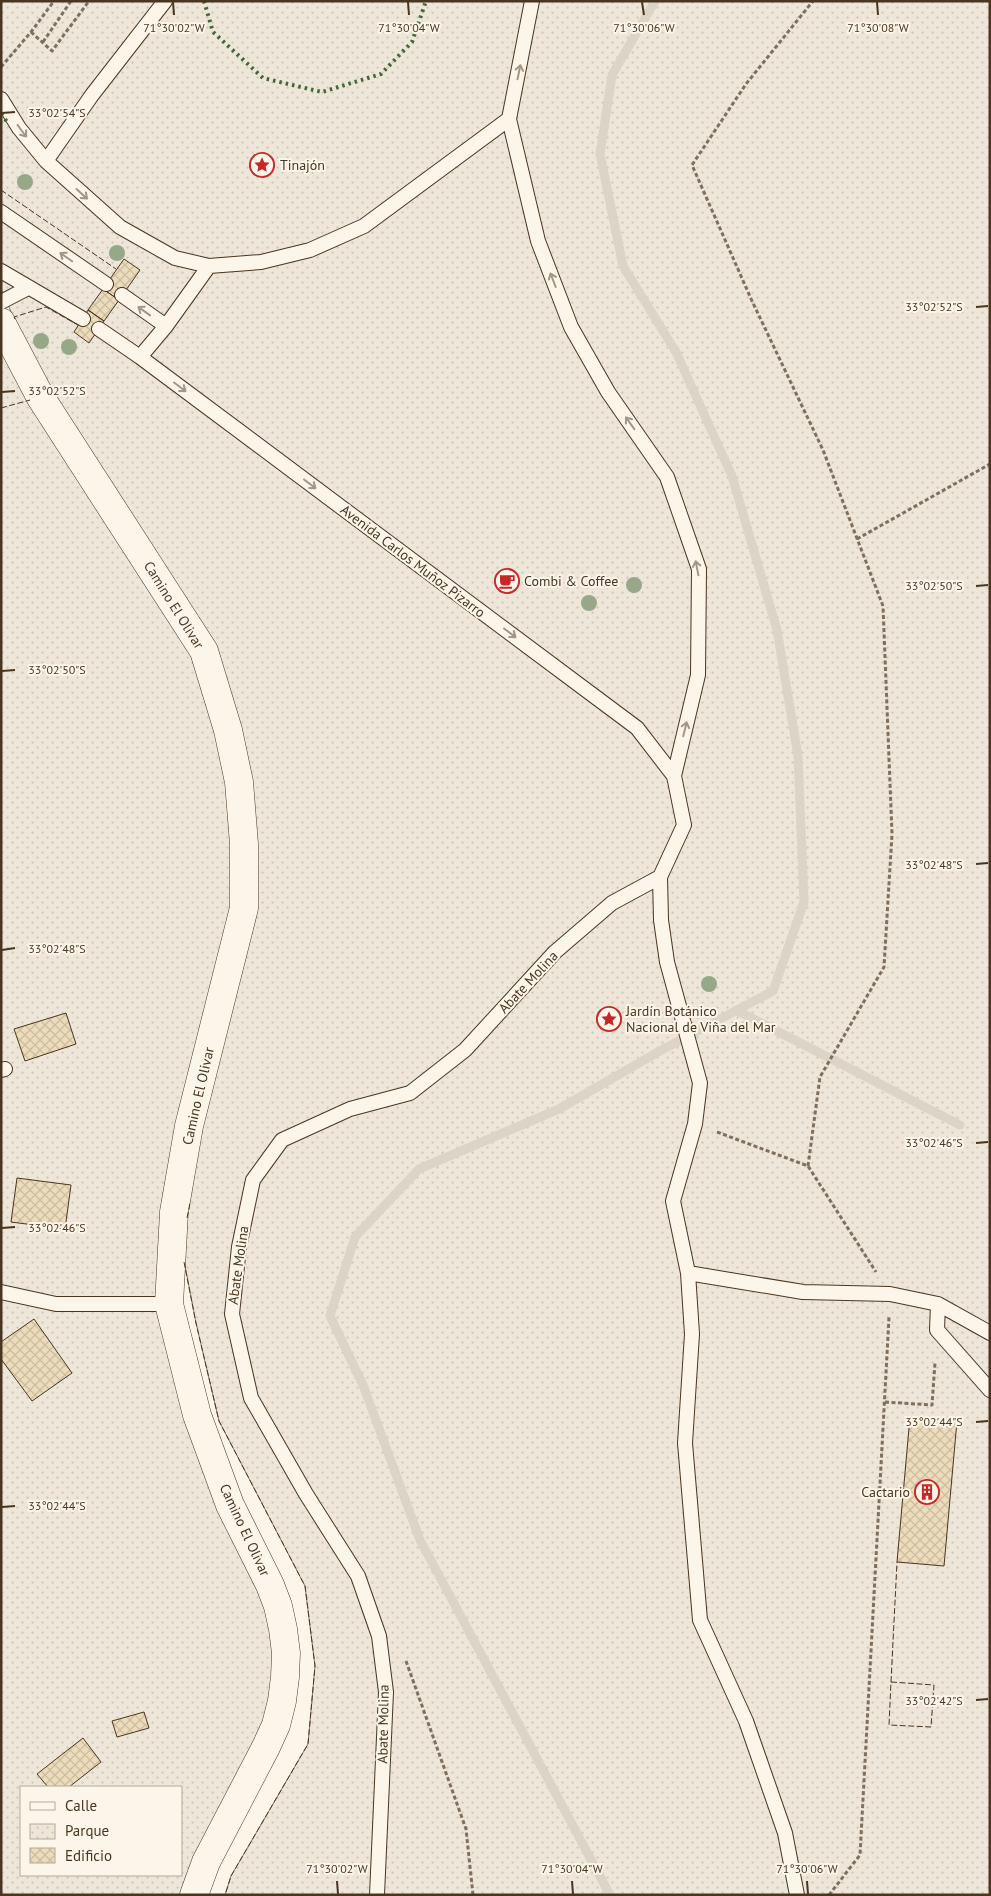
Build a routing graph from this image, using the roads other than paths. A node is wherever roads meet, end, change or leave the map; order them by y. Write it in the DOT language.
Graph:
graph roads {
  1 [pos="164,1"];
  2 [pos="532,1"];
  3 [pos="1,99"];
  4 [pos="509,120"];
  5 [pos="46,162"];
  6 [pos="1,212"];
  7 [pos="209,266"];
  8 [pos="1,271"];
  9 [pos="106,284"];
  10 [pos="28,288"];
  11 [pos="122,295"];
  12 [pos="1,302"];
  13 [pos="82,319"];
  14 [pos="1,322"];
  15 [pos="166,326"];
  16 [pos="99,329"];
  17 [pos="140,357"];
  18 [pos="674,776"];
  19 [pos="660,877"];
  20 [pos="688,1273"];
  21 [pos="1,1292"];
  22 [pos="169,1304"];
  23 [pos="938,1304"];
  24 [pos="990,1333"];
  25 [pos="990,1390"];
  26 [pos="194,1895"];
  27 [pos="377,1895"];
  28 [pos="798,1895"];
  1 -- 5 [label="lane"];
  4 -- 2 [label="lane, one-way"];
  3 -- 5 [label="lane, one-way"];
  4 -- 7 [label="lane"];
  18 -- 4 [label="lane, one-way"];
  5 -- 7 [label="lane, one-way"];
  9 -- 6 [label="lane, one-way"];
  7 -- 15 [label="lane"];
  8 -- 10 [label="lane"];
  10 -- 12 [label="lane"];
  10 -- 13 [label="lane"];
  15 -- 11 [label="lane, one-way"];
  14 -- 22 [label="main road, Camino El Olivar"];
  15 -- 17 [label="lane"];
  16 -- 17 [label="lane, Avenida Carlos Muñoz Pizarro"];
  17 -- 18 [label="lane, Avenida Carlos Muñoz Pizarro, one-way"];
  18 -- 19 [label="lane"];
  19 -- 20 [label="lane"];
  19 -- 27 [label="lane, Abate Molina"];
  20 -- 23 [label="lane"];
  20 -- 28 [label="lane"];
  21 -- 22 [label="lane"];
  22 -- 26 [label="main road, Camino El Olivar"];
  23 -- 24 [label="lane"];
  23 -- 25 [label="lane"];
}
